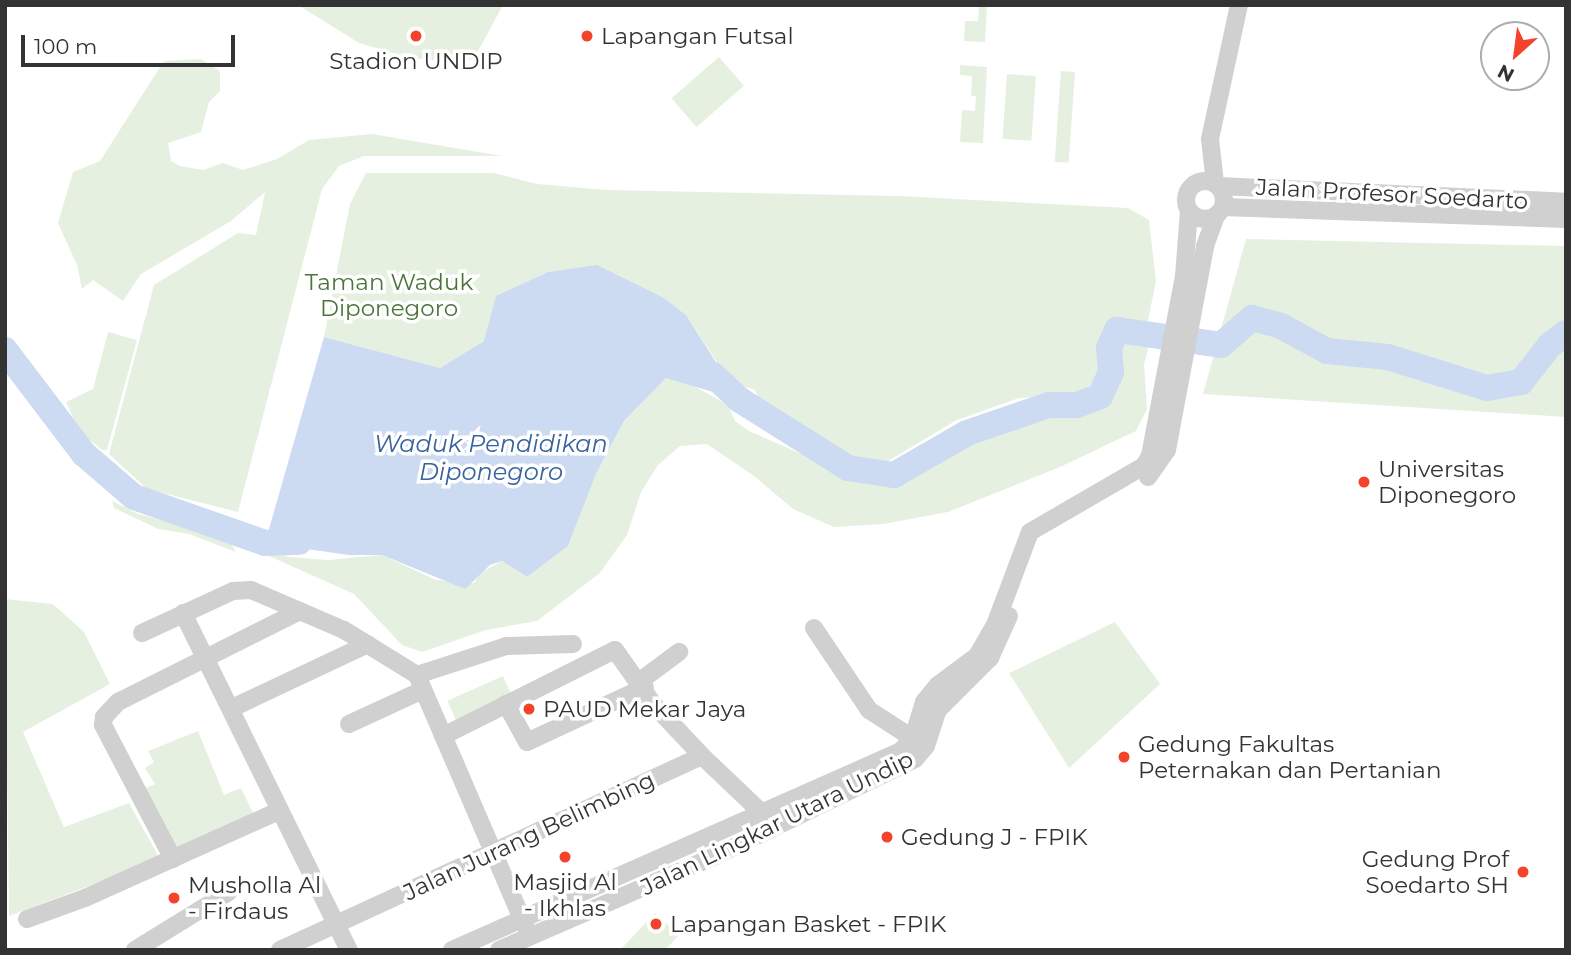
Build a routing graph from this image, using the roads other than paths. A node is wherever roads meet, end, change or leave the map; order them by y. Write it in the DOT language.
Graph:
graph roads {
  1 [pos="1238,5"];
  2 [pos="1211,183"];
  3 [pos="1566,202"];
  4 [pos="1189,211"];
  5 [pos="1220,211"];
  6 [pos="1566,219"];
  7 [pos="1192,274"];
  8 [pos="300,611"];
  9 [pos="183,613"];
  10 [pos="814,628"];
  11 [pos="142,633"];
  12 [pos="368,644"];
  13 [pos="573,644"];
  14 [pos="679,652"];
  15 [pos="209,660"];
  16 [pos="420,682"];
  17 [pos="643,684"];
  18 [pos="506,704"];
  19 [pos="232,708"];
  20 [pos="349,724"];
  21 [pos="443,736"];
  22 [pos="920,742"];
  23 [pos="702,756"];
  24 [pos="279,811"];
  25 [pos="762,813"];
  26 [pos="492,853"];
  27 [pos="173,859"];
  28 [pos="229,892"];
  29 [pos="522,918"];
  30 [pos="27,919"];
  31 [pos="335,924"];
  32 [pos="530,936"];
  33 [pos="135,950"];
  34 [pos="280,950"];
  35 [pos="349,950"];
  36 [pos="452,950"];
  37 [pos="499,950"];
  1 -- 2 [label="street"];
  2 -- 3 [label="street, Jalan Profesor Soedarto"];
  2 -- 4 [label="street, Jalan Lingkar Utara Undip"];
  2 -- 5 [label="street"];
  4 -- 5 [label="street, Jalan Profesor Soedarto"];
  4 -- 7 [label="street, Jalan Lingkar Utara Undip"];
  5 -- 6 [label="street, Jalan Profesor Soedarto"];
  5 -- 7 [label="street, Jalan Lingkar Utara Undip"];
  7 -- 22 [label="street, Jalan Lingkar Utara Undip"];
  8 -- 9 [label="street"];
  8 -- 12 [label="street"];
  8 -- 15 [label="street"];
  9 -- 11 [label="street"];
  9 -- 15 [label="street"];
  10 -- 22 [label="street"];
  12 -- 16 [label="street"];
  12 -- 19 [label="street"];
  13 -- 16 [label="street"];
  14 -- 17 [label="street"];
  15 -- 19 [label="street"];
  15 -- 27 [label="street"];
  16 -- 20 [label="street"];
  16 -- 21 [label="street"];
  17 -- 18 [label="street"];
  17 -- 18 [label="street"];
  17 -- 23 [label="street"];
  18 -- 21 [label="street"];
  19 -- 24 [label="street"];
  21 -- 26 [label="street"];
  22 -- 25 [label="street, Jalan Lingkar Utara Undip"];
  22 -- 32 [label="street, Jalan Lingkar Utara Undip"];
  23 -- 25 [label="street"];
  23 -- 26 [label="street, Jalan Jurang Belimbing"];
  24 -- 27 [label="street"];
  24 -- 31 [label="street"];
  25 -- 29 [label="street, Jalan Lingkar Utara Undip"];
  26 -- 29 [label="street"];
  26 -- 31 [label="street, Jalan Jurang Belimbing"];
  27 -- 30 [label="street"];
  28 -- 33 [label="street"];
  29 -- 32 [label="street"];
  29 -- 36 [label="street, Jalan Lingkar Utara Undip"];
  31 -- 34 [label="street, Jalan Jurang Belimbing"];
  31 -- 35 [label="street"];
  32 -- 37 [label="street, Jalan Lingkar Utara Undip"];
}
